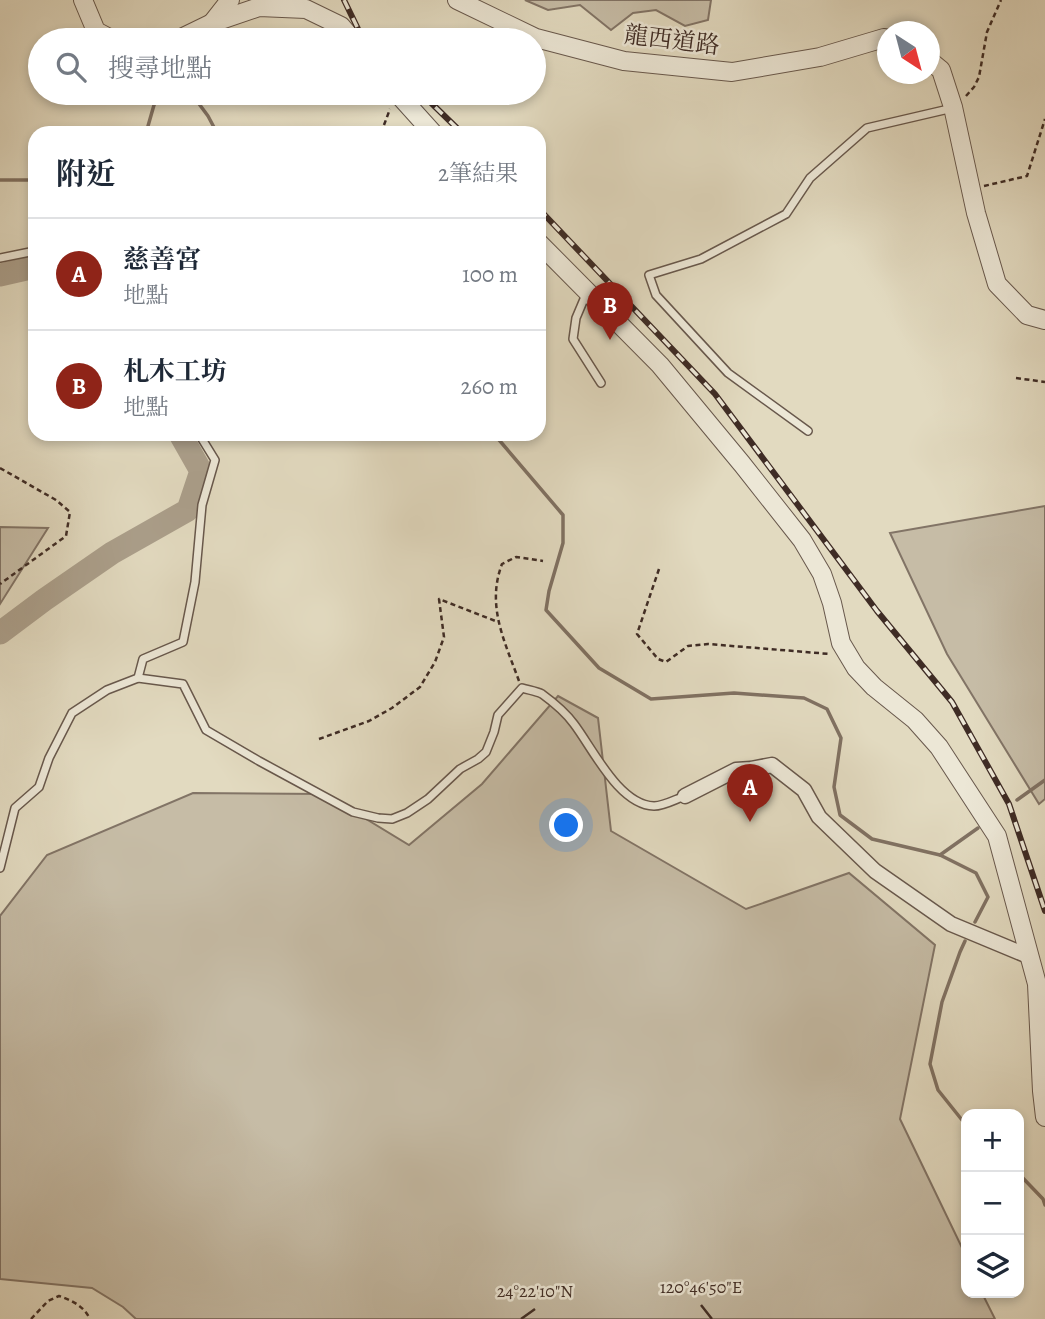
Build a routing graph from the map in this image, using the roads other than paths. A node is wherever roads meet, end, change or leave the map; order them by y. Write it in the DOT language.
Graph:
graph roads {
  1 [pos="83,0"];
  2 [pos="230,0"];
  3 [pos="457,0"];
  4 [pos="212,23"];
  5 [pos="95,28"];
  6 [pos="202,28"];
  7 [pos="343,28"];
  8 [pos="517,28"];
  9 [pos="546,40"];
  10 [pos="877,40"];
  11 [pos="940,69"];
  12 [pos="408,105"];
  13 [pos="953,107"];
  14 [pos="427,126"];
  15 [pos="546,250"];
  16 [pos="28,252"];
  17 [pos="0,258"];
  18 [pos="587,291"];
  19 [pos="1045,320"];
  20 [pos="601,383"];
  21 [pos="808,431"];
  22 [pos="203,441"];
  23 [pos="138,678"];
  24 [pos="685,796"];
  25 [pos="0,868"];
  26 [pos="1028,956"];
  27 [pos="1045,1117"];
  1 -- 5 [label="street"];
  2 -- 4 [label="street"];
  3 -- 8 [label="street, 龍西道路"];
  4 -- 6 [label="street"];
  4 -- 7 [label="street"];
  9 -- 10 [label="street, 龍西道路"];
  11 -- 13 [label="street"];
  12 -- 14 [label="street"];
  13 -- 19 [label="street"];
  13 -- 21 [label="lane"];
  15 -- 18 [label="street"];
  16 -- 17 [label="lane"];
  18 -- 20 [label="lane"];
  18 -- 26 [label="street"];
  22 -- 23 [label="lane"];
  23 -- 24 [label="lane"];
  23 -- 25 [label="lane"];
  24 -- 26 [label="street"];
  26 -- 27 [label="street"];
}
